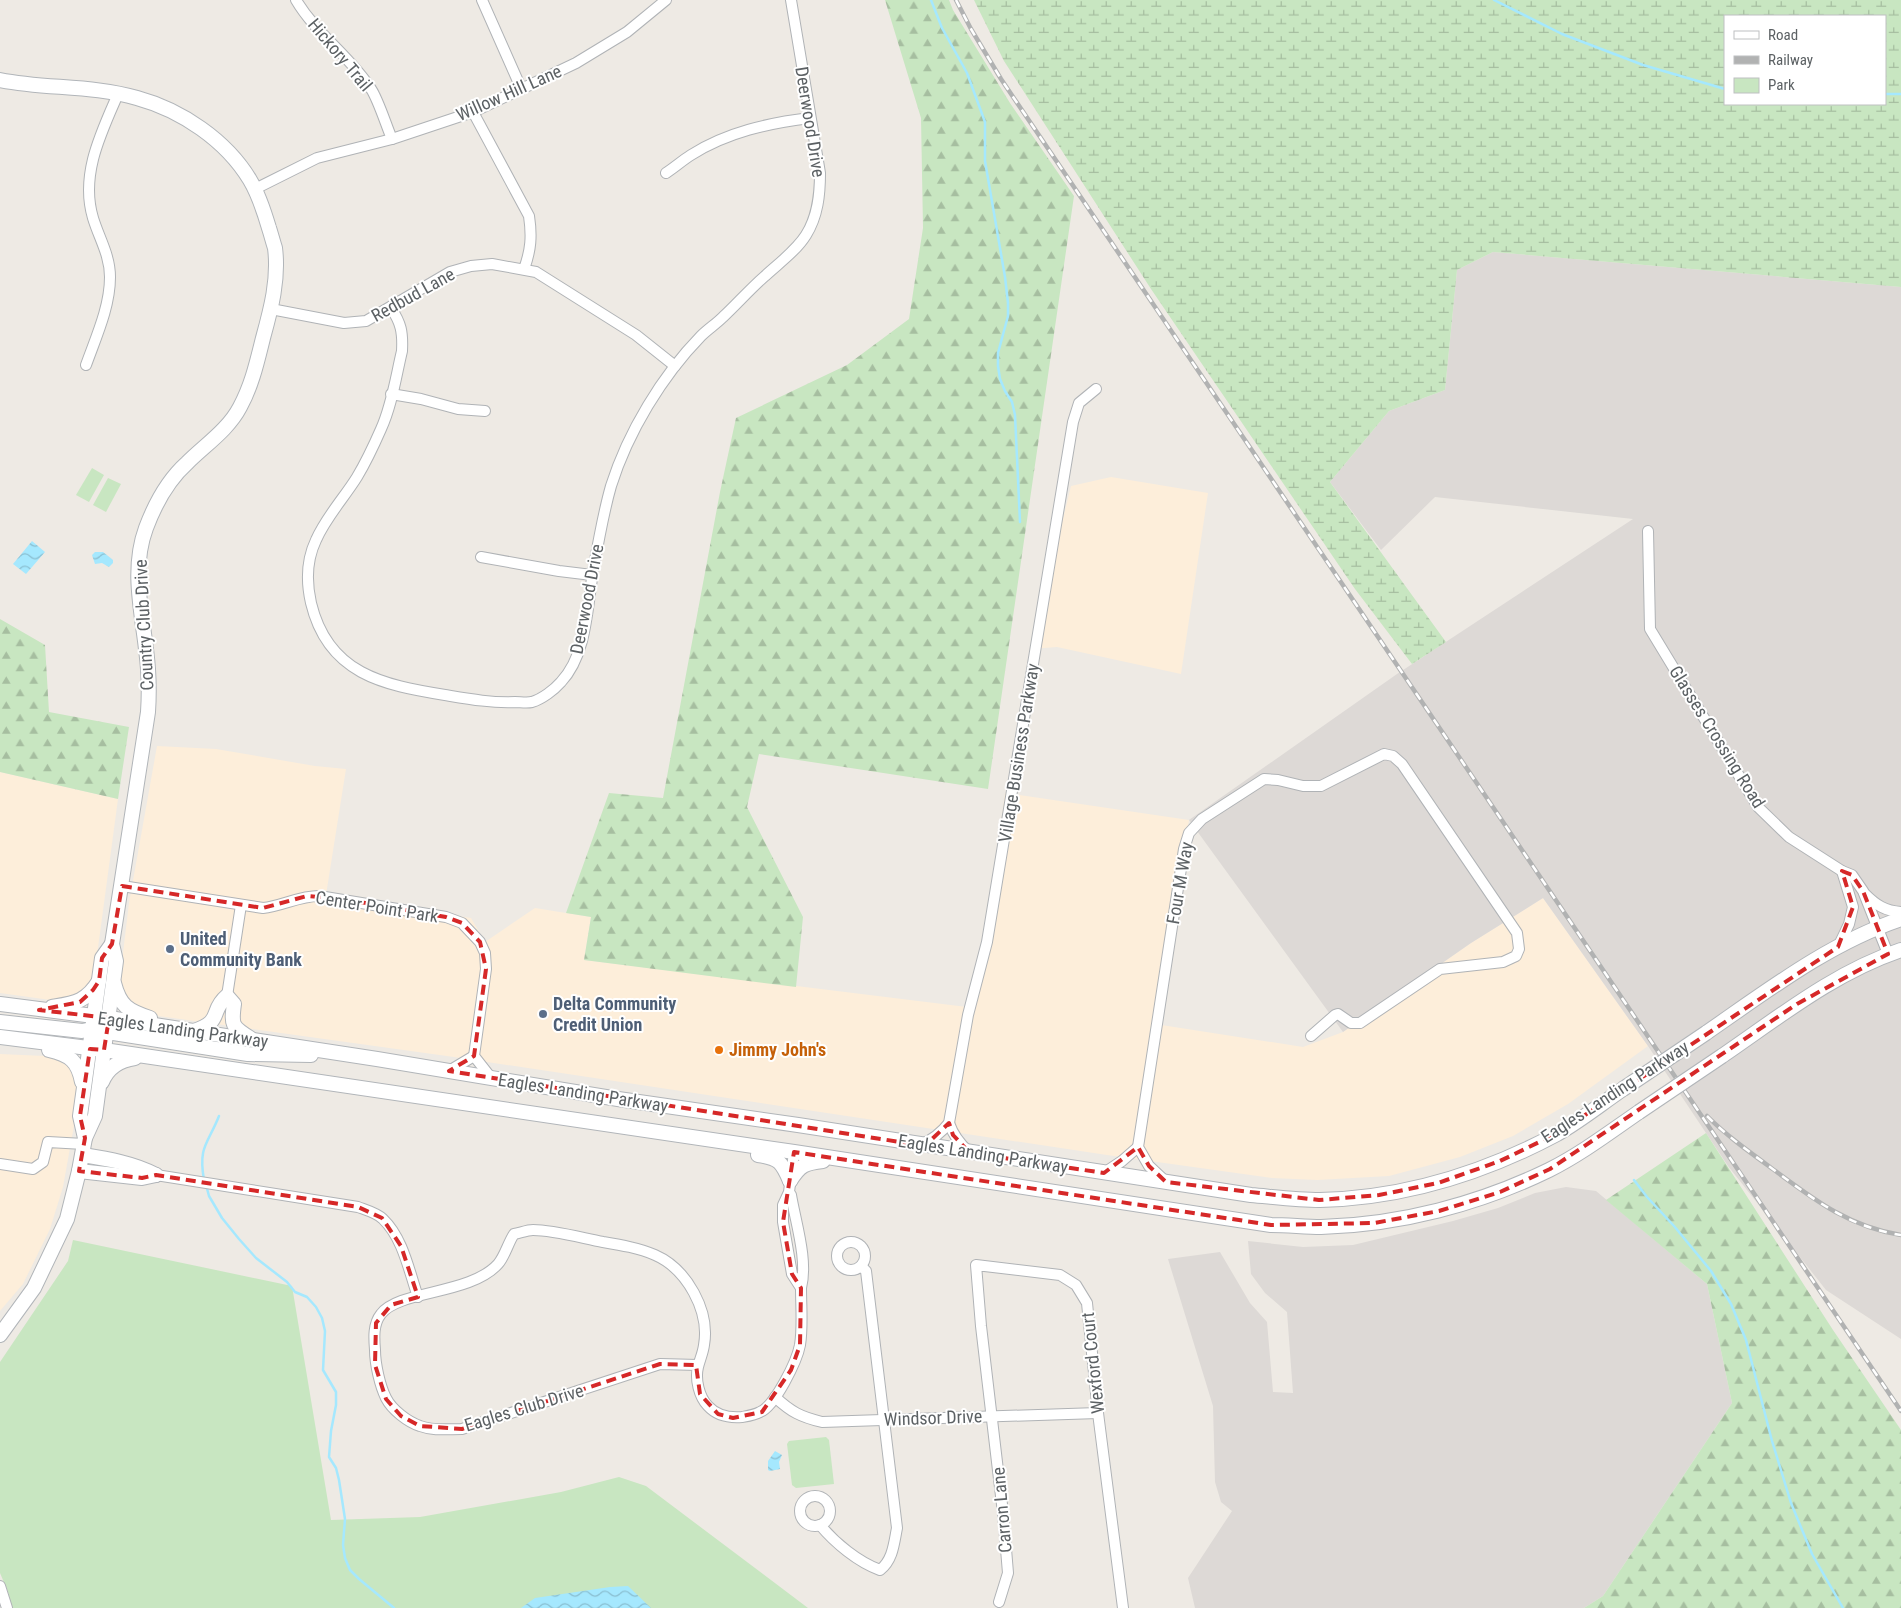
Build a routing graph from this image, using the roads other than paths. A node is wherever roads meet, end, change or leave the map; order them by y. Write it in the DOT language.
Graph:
graph roads {
  1 [pos="296,0"];
  2 [pos="482,0"];
  3 [pos="666,0"];
  4 [pos="791,0"];
  5 [pos="0,80"];
  6 [pos="522,88"];
  7 [pos="118,94"];
  8 [pos="473,112"];
  9 [pos="810,118"];
  10 [pos="392,139"];
  11 [pos="666,173"];
  12 [pos="255,190"];
  13 [pos="524,270"];
  14 [pos="391,308"];
  15 [pos="271,309"];
  16 [pos="86,365"];
  17 [pos="676,366"];
  18 [pos="1096,389"];
  19 [pos="391,394"];
  20 [pos="485,411"];
  21 [pos="1648,531"];
  22 [pos="481,557"];
  23 [pos="592,574"];
  24 [pos="1842,870"];
  25 [pos="122,886"];
  26 [pos="1863,891"];
  27 [pos="241,905"];
  28 [pos="1901,912"];
  29 [pos="1901,919"];
  30 [pos="1877,929"];
  31 [pos="112,944"];
  32 [pos="1838,947"];
  33 [pos="1894,952"];
  34 [pos="99,981"];
  35 [pos="114,981"];
  36 [pos="227,996"];
  37 [pos="0,1004"];
  38 [pos="39,1010"];
  39 [pos="0,1022"];
  40 [pos="93,1023"];
  41 [pos="108,1026"];
  42 [pos="194,1031"];
  43 [pos="1311,1036"];
  44 [pos="0,1037"];
  45 [pos="255,1040"];
  46 [pos="90,1048"];
  47 [pos="104,1050"];
  48 [pos="342,1054"];
  49 [pos="474,1056"];
  50 [pos="150,1057"];
  51 [pos="450,1071"];
  52 [pos="492,1079"];
  53 [pos="84,1090"];
  54 [pos="98,1092"];
  55 [pos="949,1123"];
  56 [pos="645,1131"];
  57 [pos="919,1145"];
  58 [pos="84,1146"];
  59 [pos="1138,1148"];
  60 [pos="794,1152"];
  61 [pos="970,1152"];
  62 [pos="842,1159"];
  63 [pos="0,1164"];
  64 [pos="79,1171"];
  65 [pos="1104,1173"];
  66 [pos="156,1175"];
  67 [pos="1166,1182"];
  68 [pos="789,1189"];
  69 [pos="861,1266"];
  70 [pos="801,1288"];
  71 [pos="418,1297"];
  72 [pos="0,1335"];
  73 [pos="698,1365"];
  74 [pos="774,1397"];
  75 [pos="1098,1413"];
  76 [pos="992,1416"];
  77 [pos="885,1420"];
  78 [pos="820,1525"];
  79 [pos="0,1586"];
  80 [pos="999,1602"];
  81 [pos="7,1608"];
  82 [pos="1123,1608"];
  1 -- 10 [label="street, Hickory Trail"];
  2 -- 6 [label="street"];
  3 -- 6 [label="street, Willow Hill Lane"];
  4 -- 9 [label="street, Deerwood Drive"];
  5 -- 7 [label="main road, Country Club Drive"];
  6 -- 8 [label="street, Willow Hill Lane"];
  7 -- 12 [label="main road, Country Club Drive"];
  7 -- 16 [label="street"];
  8 -- 10 [label="street, Willow Hill Lane"];
  8 -- 13 [label="street"];
  9 -- 11 [label="street"];
  9 -- 17 [label="street, Deerwood Drive"];
  10 -- 12 [label="street, Willow Hill Lane"];
  12 -- 15 [label="main road, Country Club Drive"];
  13 -- 14 [label="street, Redbud Lane"];
  13 -- 17 [label="street, Redbud Lane"];
  14 -- 15 [label="street, Redbud Lane"];
  14 -- 19 [label="street, Deerwood Drive"];
  15 -- 25 [label="main road, Country Club Drive"];
  17 -- 23 [label="street, Deerwood Drive"];
  18 -- 55 [label="street, Village Business Parkway"];
  19 -- 20 [label="street"];
  19 -- 23 [label="street, Deerwood Drive"];
  21 -- 24 [label="street, Glasses Crossing Road"];
  22 -- 23 [label="street"];
  24 -- 26 [label="street, Glasses Crossing Road"];
  24 -- 32 [label="street"];
  25 -- 27 [label="street, Center Point Park"];
  25 -- 31 [label="main road, Country Club Drive"];
  26 -- 28 [label="street"];
  26 -- 30 [label="street, Glasses Crossing Road"];
  27 -- 36 [label="street"];
  27 -- 49 [label="street, Center Point Park"];
  29 -- 30 [label="main road, Eagles Landing Parkway"];
  30 -- 32 [label="main road, Eagles Landing Parkway"];
  30 -- 33 [label="street, Glasses Crossing Road"];
  31 -- 34 [label="main road, Country Club Drive"];
  31 -- 35 [label="main road, Country Club Drive"];
  32 -- 67 [label="main road, Eagles Landing Parkway, bridge"];
  33 -- 62 [label="main road, Eagles Landing Parkway, bridge"];
  34 -- 38 [label="main road"];
  34 -- 40 [label="main road, Country Club Drive"];
  35 -- 41 [label="main road, Country Club Drive"];
  35 -- 42 [label="main road"];
  36 -- 42 [label="main road"];
  36 -- 45 [label="main road"];
  37 -- 38 [label="main road, Eagles Landing Parkway"];
  38 -- 40 [label="main road, Eagles Landing Parkway"];
  39 -- 40 [label="main road"];
  40 -- 41 [label="main road, Eagles Landing Parkway"];
  40 -- 46 [label="main road, Country Club Drive"];
  41 -- 42 [label="main road, Eagles Landing Parkway"];
  41 -- 46 [label="main road"];
  41 -- 47 [label="main road, Country Club Drive"];
  41 -- 48 [label="main road"];
  42 -- 45 [label="main road, Eagles Landing Parkway"];
  43 -- 59 [label="street, Four M Way"];
  44 -- 46 [label="main road, Eagles Landing Parkway"];
  44 -- 53 [label="main road"];
  45 -- 48 [label="main road, Eagles Landing Parkway"];
  46 -- 47 [label="main road, Eagles Landing Parkway"];
  46 -- 53 [label="main road, Country Club Drive"];
  47 -- 50 [label="main road, Eagles Landing Parkway"];
  47 -- 54 [label="main road, Country Club Drive"];
  48 -- 51 [label="main road, Eagles Landing Parkway"];
  49 -- 51 [label="street"];
  49 -- 52 [label="street"];
  50 -- 54 [label="main road"];
  50 -- 56 [label="main road, Eagles Landing Parkway"];
  51 -- 52 [label="main road, Eagles Landing Parkway"];
  52 -- 57 [label="main road, Eagles Landing Parkway"];
  53 -- 58 [label="main road, Country Club Drive"];
  54 -- 58 [label="main road, Country Club Drive"];
  55 -- 57 [label="street"];
  55 -- 61 [label="street"];
  56 -- 60 [label="main road, Eagles Landing Parkway"];
  56 -- 68 [label="main road"];
  57 -- 61 [label="main road, Eagles Landing Parkway"];
  58 -- 63 [label="street"];
  58 -- 64 [label="main road, Country Club Drive"];
  58 -- 66 [label="main road"];
  59 -- 65 [label="street"];
  59 -- 67 [label="street"];
  60 -- 62 [label="main road, Eagles Landing Parkway"];
  60 -- 68 [label="street"];
  61 -- 65 [label="main road, Eagles Landing Parkway"];
  62 -- 68 [label="main road"];
  64 -- 66 [label="main road"];
  64 -- 72 [label="main road, Country Club Drive"];
  65 -- 67 [label="main road, Eagles Landing Parkway"];
  66 -- 71 [label="street"];
  68 -- 70 [label="street, Eagles Club Drive"];
  68 -- 70 [label="street"];
  69 -- 77 [label="street"];
  70 -- 74 [label="street, Eagles Club Drive"];
  71 -- 73 [label="street, Eagles Club Drive"];
  71 -- 73 [label="street, Eagles Club Drive"];
  73 -- 74 [label="street, Eagles Club Drive"];
  74 -- 77 [label="street, Windsor Drive"];
  75 -- 76 [label="street, Windsor Drive"];
  75 -- 76 [label="street, Wexford Court"];
  75 -- 82 [label="street, Wexford Court"];
  76 -- 77 [label="street, Windsor Drive"];
  76 -- 80 [label="street, Carron Lane"];
  77 -- 78 [label="street"];
  79 -- 81 [label="street"];
}
